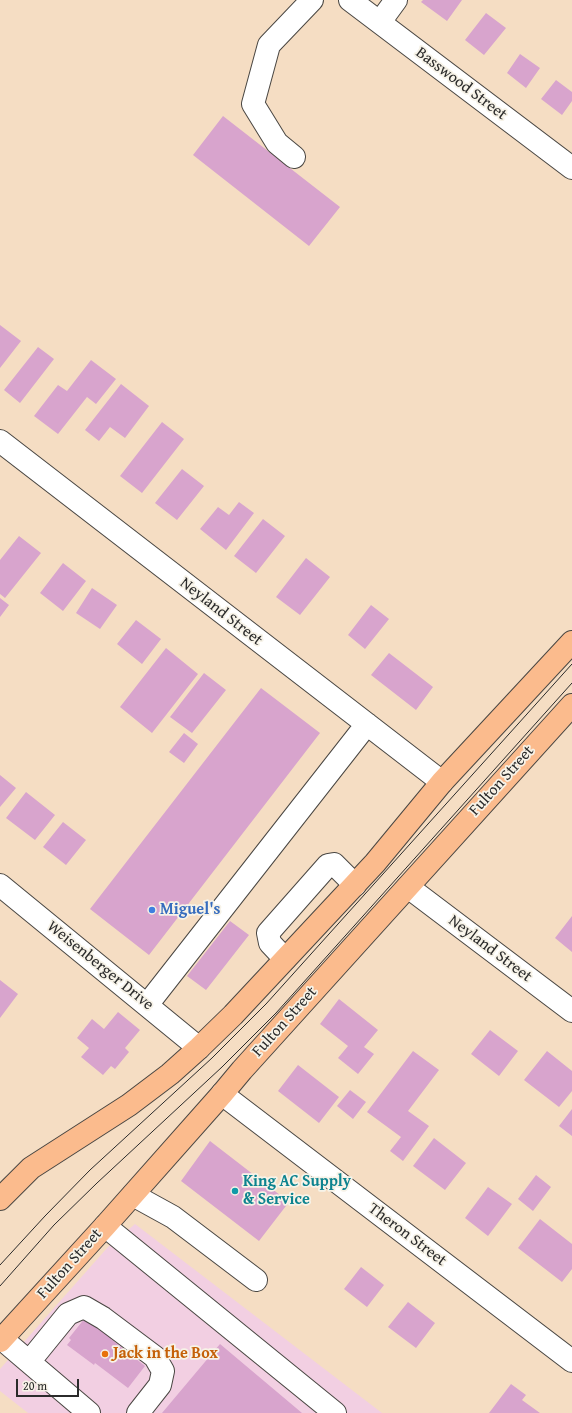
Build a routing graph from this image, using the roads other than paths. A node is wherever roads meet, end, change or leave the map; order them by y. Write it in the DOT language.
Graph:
graph roads {
  1 [pos="312,0"];
  2 [pos="350,0"];
  3 [pos="396,0"];
  4 [pos="380,22"];
  5 [pos="294,157"];
  6 [pos="572,168"];
  7 [pos="0,442"];
  8 [pos="572,642"];
  9 [pos="572,705"];
  10 [pos="368,724"];
  11 [pos="442,782"];
  12 [pos="0,885"];
  13 [pos="354,885"];
  14 [pos="408,887"];
  15 [pos="285,959"];
  16 [pos="147,1005"];
  17 [pos="572,1011"];
  18 [pos="200,1048"];
  19 [pos="222,1094"];
  20 [pos="133,1195"];
  21 [pos="0,1199"];
  22 [pos="105,1226"];
  23 [pos="256,1280"];
  24 [pos="1,1340"];
  25 [pos="572,1361"];
  26 [pos="29,1362"];
  27 [pos="89,1413"];
  28 [pos="138,1413"];
  29 [pos="335,1413"];
  1 -- 5 [label="street"];
  2 -- 4 [label="street, Basswood Street"];
  3 -- 4 [label="street"];
  4 -- 6 [label="street, Basswood Street"];
  7 -- 10 [label="street, Neyland Street"];
  8 -- 11 [label="main road"];
  9 -- 14 [label="main road, Fulton Street"];
  10 -- 11 [label="street, Neyland Street"];
  10 -- 16 [label="street"];
  11 -- 13 [label="main road"];
  12 -- 16 [label="street, Weisenberger Drive"];
  13 -- 15 [label="main road"];
  13 -- 15 [label="street"];
  14 -- 17 [label="street, Neyland Street"];
  14 -- 19 [label="main road, Fulton Street"];
  15 -- 18 [label="main road"];
  16 -- 18 [label="street, Weisenberger Drive"];
  18 -- 21 [label="main road"];
  19 -- 20 [label="main road, Fulton Street"];
  19 -- 25 [label="street, Theron Street"];
  20 -- 22 [label="main road, Fulton Street"];
  20 -- 23 [label="street"];
  22 -- 24 [label="main road, Fulton Street"];
  22 -- 29 [label="street"];
  24 -- 26 [label="street"];
  26 -- 27 [label="street"];
  26 -- 28 [label="street"];
}
